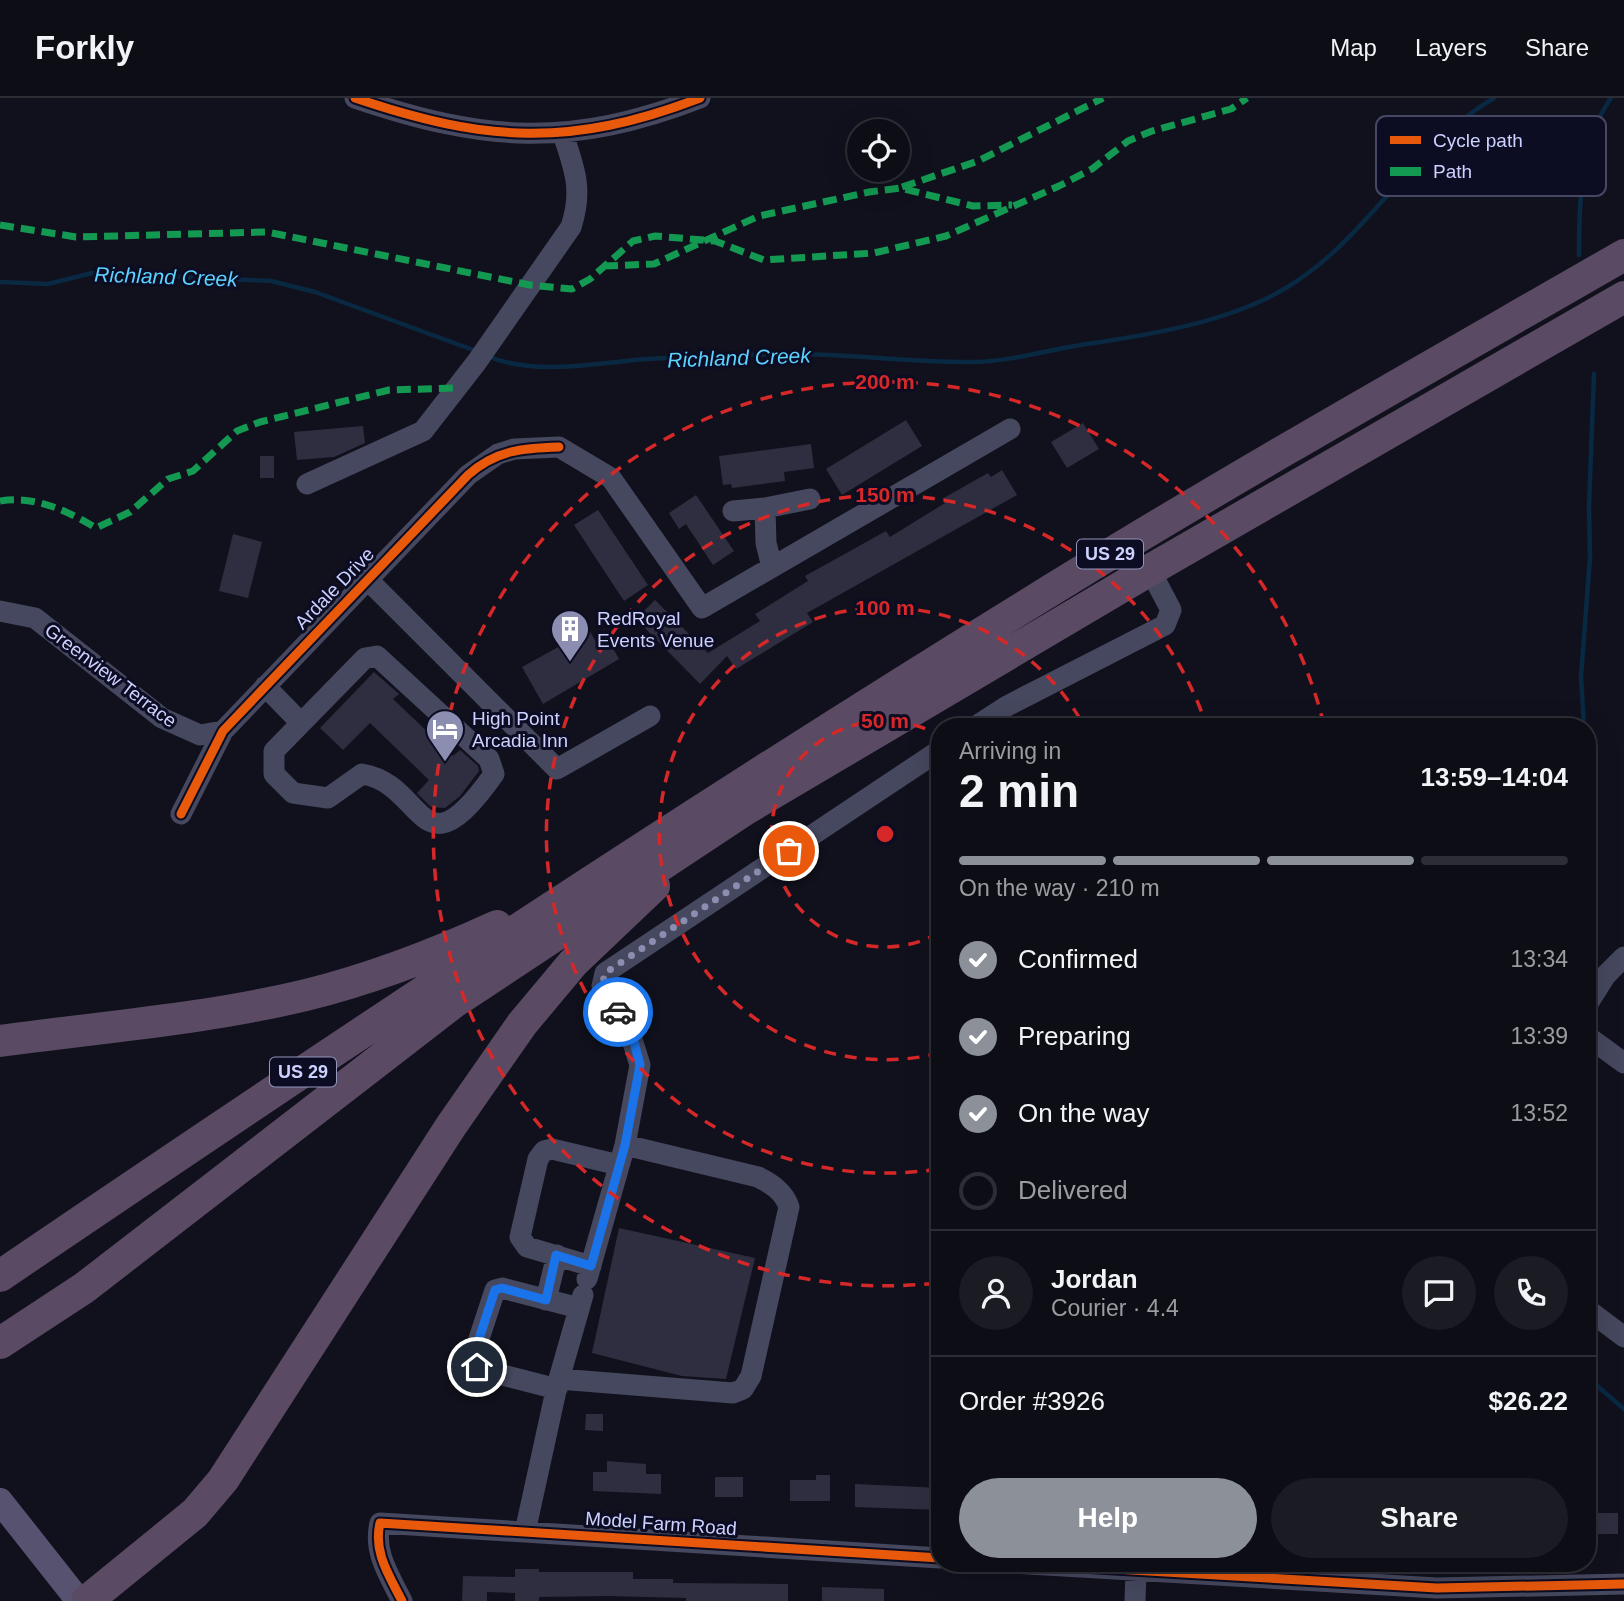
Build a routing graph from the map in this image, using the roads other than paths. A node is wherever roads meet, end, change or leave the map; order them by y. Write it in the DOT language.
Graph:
graph roads {
  1 [pos="355,98"];
  2 [pos="700,98"];
  3 [pos="563,134"];
  4 [pos="1624,255"];
  5 [pos="1624,297"];
  6 [pos="1010,429"];
  7 [pos="307,484"];
  8 [pos="810,499"];
  9 [pos="765,508"];
  10 [pos="733,511"];
  11 [pos="772,567"];
  12 [pos="1150,570"];
  13 [pos="367,579"];
  14 [pos="0,611"];
  15 [pos="265,686"];
  16 [pos="650,716"];
  17 [pos="988,718"];
  18 [pos="301,723"];
  19 [pos="223,731"];
  20 [pos="931,756"];
  21 [pos="181,814"];
  22 [pos="701,842"];
  23 [pos="607,872"];
  24 [pos="1624,957"];
  25 [pos="1596,991"];
  26 [pos="0,1041"];
  27 [pos="1596,1043"];
  28 [pos="1624,1063"];
  29 [pos="622,1155"];
  30 [pos="556,1255"];
  31 [pos="0,1276"];
  32 [pos="586,1287"];
  33 [pos="546,1300"];
  34 [pos="1596,1316"];
  35 [pos="1624,1337"];
  36 [pos="0,1343"];
  37 [pos="558,1384"];
  38 [pos="0,1501"];
  39 [pos="524,1532"];
  40 [pos="931,1557"];
  41 [pos="1136,1572"];
  42 [pos="1154,1572"];
  43 [pos="1624,1584"];
  44 [pos="79,1601"];
  45 [pos="87,1601"];
  46 [pos="402,1601"];
  47 [pos="1135,1601"];
  1 -- 3 [label="street"];
  2 -- 3 [label="street"];
  3 -- 7 [label="street"];
  4 -- 23 [label="highway, US 29"];
  5 -- 12 [label="highway, US 29"];
  6 -- 11 [label="street"];
  8 -- 9 [label="street"];
  9 -- 10 [label="street"];
  9 -- 11 [label="street"];
  11 -- 13 [label="street, Ardale Drive"];
  12 -- 17 [label="street"];
  12 -- 22 [label="highway, US 29"];
  13 -- 15 [label="street, Ardale Drive"];
  13 -- 16 [label="street"];
  14 -- 19 [label="street, Greenview Terrace"];
  15 -- 18 [label="street"];
  15 -- 19 [label="street, Ardale Drive"];
  18 -- 18 [label="street"];
  19 -- 21 [label="street, Ardale Drive"];
  20 -- 29 [label="street"];
  22 -- 36 [label="highway, US 29"];
  22 -- 45 [label="highway"];
  23 -- 26 [label="highway"];
  23 -- 31 [label="highway, US 29"];
  24 -- 25 [label="street"];
  27 -- 28 [label="street"];
  29 -- 30 [label="street"];
  29 -- 32 [label="street"];
  29 -- 37 [label="street"];
  30 -- 32 [label="street"];
  30 -- 33 [label="street"];
  32 -- 33 [label="street"];
  32 -- 37 [label="street"];
  33 -- 37 [label="street"];
  34 -- 35 [label="street"];
  37 -- 39 [label="street"];
  38 -- 44 [label="main road"];
  39 -- 40 [label="street, Model Farm Road"];
  39 -- 46 [label="street, Model Farm Road"];
  41 -- 47 [label="street"];
  42 -- 43 [label="street"];
}
